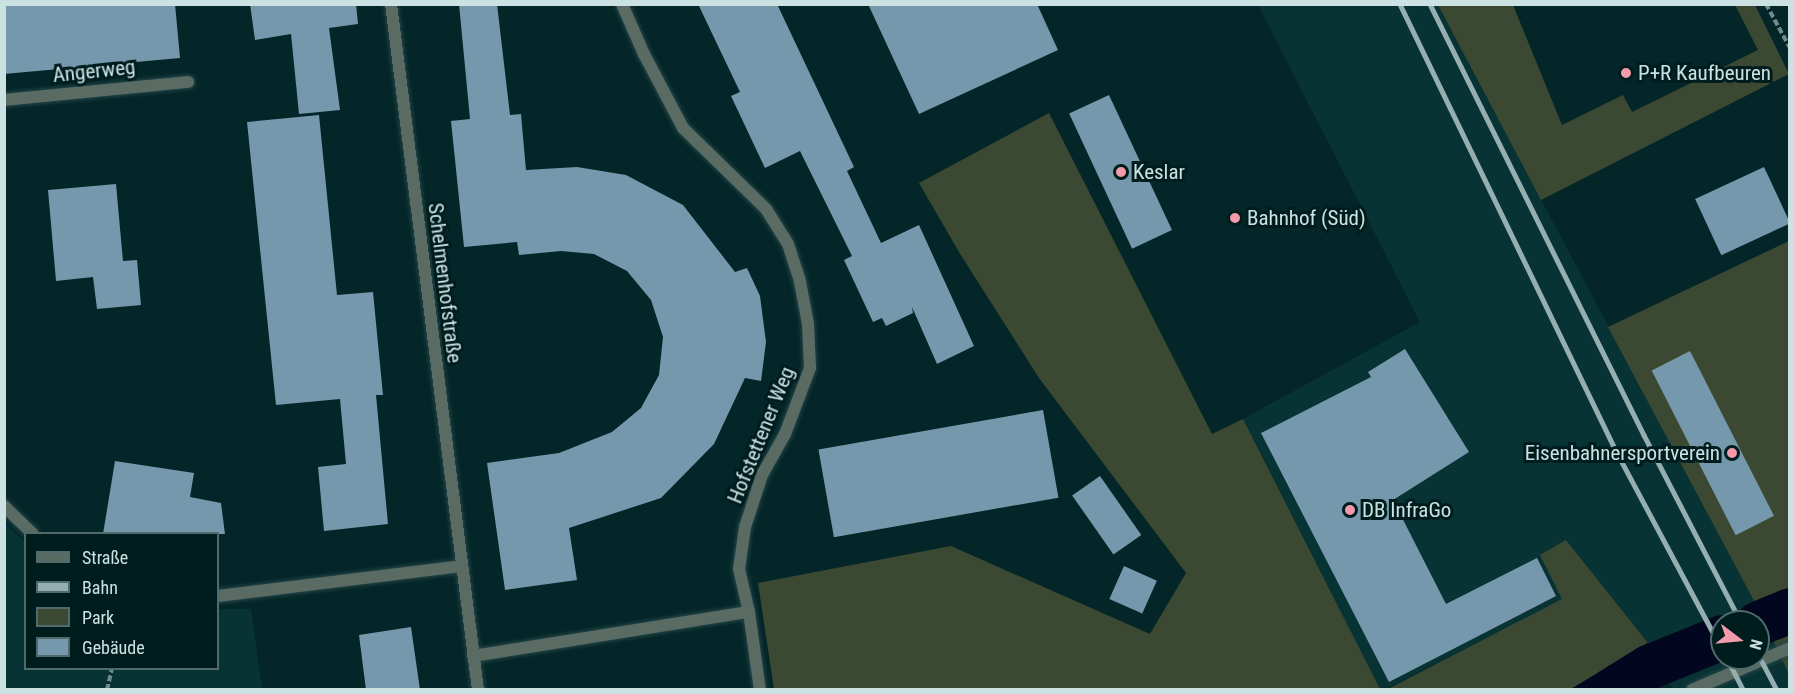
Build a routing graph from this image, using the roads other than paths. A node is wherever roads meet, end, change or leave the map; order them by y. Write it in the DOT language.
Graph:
graph roads {
  1 [pos="391,4"];
  2 [pos="622,4"];
  3 [pos="188,82"];
  4 [pos="4,100"];
  5 [pos="4,506"];
  6 [pos="31,532"];
  7 [pos="461,566"];
  8 [pos="219,596"];
  9 [pos="748,612"];
  10 [pos="1790,648"];
  11 [pos="473,656"];
  12 [pos="478,690"];
  13 [pos="760,690"];
  14 [pos="1692,690"];
  1 -- 7 [label="street, Schelmenhofstraße"];
  2 -- 9 [label="street, Hofstettener Weg"];
  3 -- 4 [label="street, Angerweg"];
  5 -- 6 [label="street"];
  7 -- 8 [label="street"];
  7 -- 11 [label="street, Schelmenhofstraße"];
  9 -- 11 [label="street"];
  9 -- 13 [label="street"];
  10 -- 14 [label="street"];
  11 -- 12 [label="street, Schelmenhofstraße"];
}
